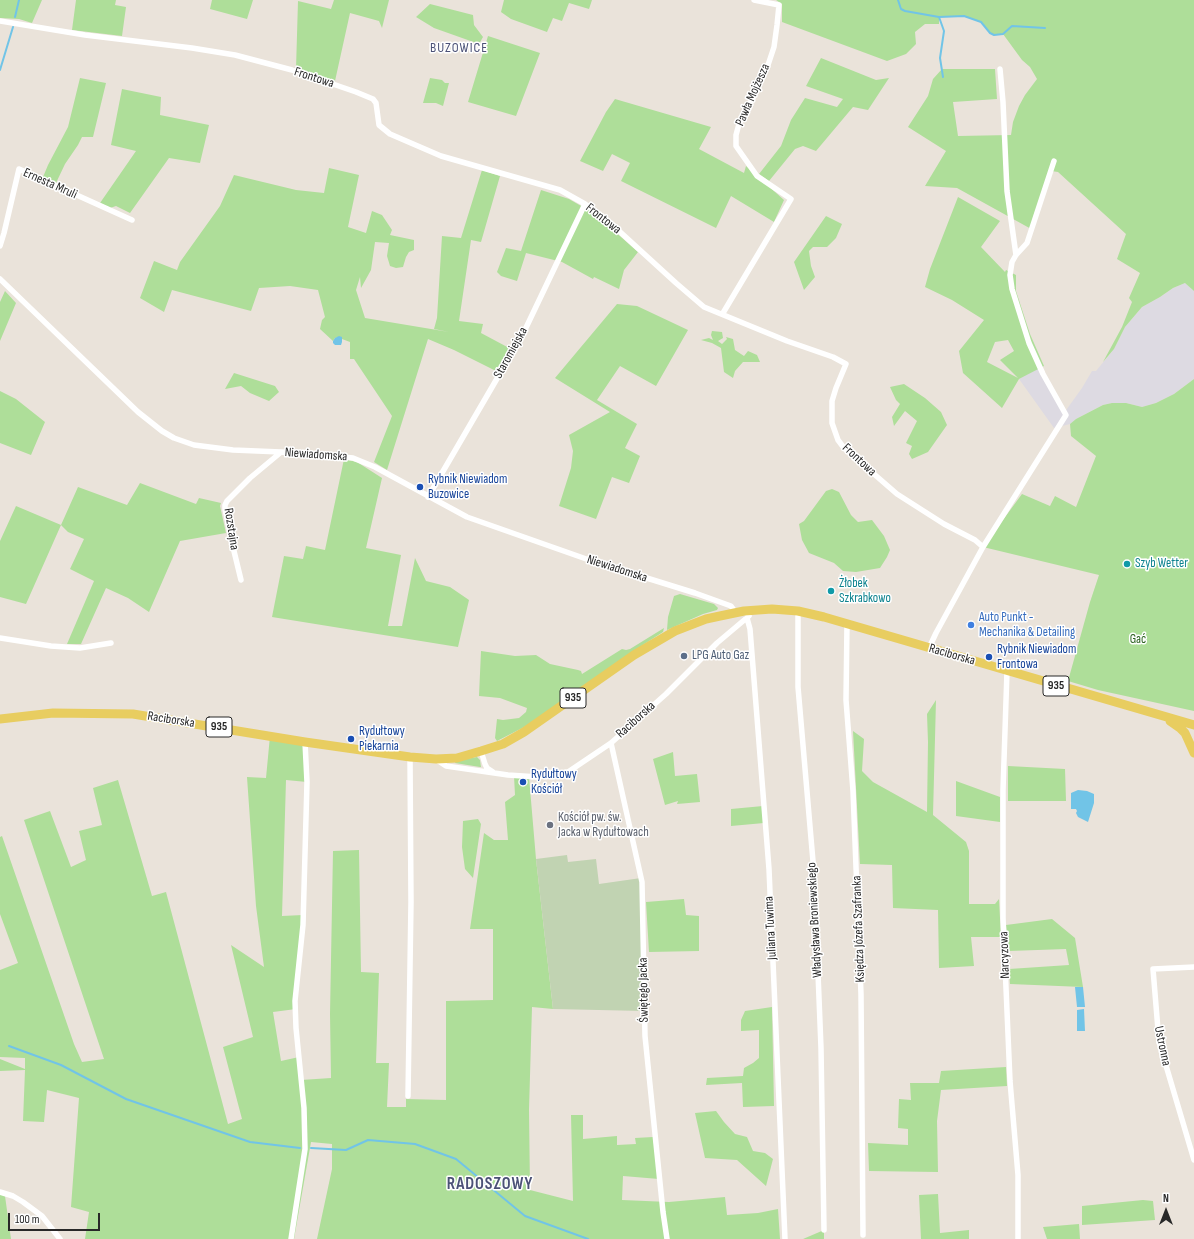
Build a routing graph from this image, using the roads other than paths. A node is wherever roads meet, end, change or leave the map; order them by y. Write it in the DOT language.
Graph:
graph roads {
  1 [pos="754,0"];
  2 [pos="0,21"];
  3 [pos="1000,69"];
  4 [pos="1054,161"];
  5 [pos="585,204"];
  6 [pos="132,220"];
  7 [pos="0,246"];
  8 [pos="1016,255"];
  9 [pos="0,279"];
  10 [pos="723,314"];
  11 [pos="280,453"];
  12 [pos="428,497"];
  13 [pos="983,548"];
  14 [pos="241,580"];
  15 [pos="754,610"];
  16 [pos="798,611"];
  17 [pos="736,612"];
  18 [pos="747,618"];
  19 [pos="847,624"];
  20 [pos="0,638"];
  21 [pos="111,643"];
  22 [pos="930,645"];
  23 [pos="1007,671"];
  24 [pos="1166,718"];
  25 [pos="0,719"];
  26 [pos="1194,725"];
  27 [pos="1192,739"];
  28 [pos="305,742"];
  29 [pos="611,743"];
  30 [pos="481,751"];
  31 [pos="1194,753"];
  32 [pos="410,757"];
  33 [pos="436,759"];
  34 [pos="494,773"];
  35 [pos="1194,967"];
  36 [pos="408,1096"];
  37 [pos="1194,1160"];
  38 [pos="0,1192"];
  39 [pos="824,1230"];
  40 [pos="863,1235"];
  41 [pos="60,1239"];
  42 [pos="291,1239"];
  43 [pos="667,1239"];
  44 [pos="785,1239"];
  45 [pos="1018,1239"];
  1 -- 10 [label="street, Pawła Mojżesza"];
  2 -- 5 [label="street, Frontowa"];
  3 -- 8 [label="street"];
  4 -- 8 [label="street"];
  5 -- 10 [label="street, Frontowa"];
  5 -- 12 [label="street, Staromiejska"];
  6 -- 7 [label="street, Ernesta Mruli"];
  8 -- 13 [label="street"];
  9 -- 11 [label="street, Niewiadomska"];
  10 -- 13 [label="street, Frontowa"];
  11 -- 12 [label="street, Niewiadomska"];
  11 -- 14 [label="street, Rozstajna"];
  12 -- 17 [label="street, Niewiadomska"];
  13 -- 22 [label="street"];
  15 -- 16 [label="main road, Raciborska / 935"];
  15 -- 17 [label="main road, Raciborska / 935"];
  15 -- 18 [label="street, Raciborska"];
  16 -- 19 [label="main road, Raciborska / 935"];
  16 -- 39 [label="street, Władysława Broniewskiego"];
  17 -- 30 [label="main road, Raciborska / 935"];
  18 -- 29 [label="street, Raciborska"];
  18 -- 44 [label="street, Juliana Tuwima"];
  19 -- 22 [label="main road, Raciborska / 935"];
  19 -- 40 [label="street, Księdza Józefa Szafranka"];
  20 -- 21 [label="street"];
  22 -- 23 [label="main road, Raciborska / 935"];
  23 -- 24 [label="main road, Raciborska / 935"];
  23 -- 45 [label="street, Narcyzowa"];
  24 -- 26 [label="main road, Raciborska / 935"];
  24 -- 27 [label="main road, 935"];
  25 -- 28 [label="main road, Raciborska / 935"];
  27 -- 31 [label="main road, 935"];
  28 -- 32 [label="main road, Raciborska / 935"];
  28 -- 42 [label="street"];
  29 -- 34 [label="street, Raciborska"];
  29 -- 43 [label="street, Świętego Jacka"];
  30 -- 33 [label="main road, Raciborska / 935"];
  30 -- 34 [label="street"];
  32 -- 33 [label="main road, Raciborska / 935"];
  32 -- 36 [label="street"];
  33 -- 34 [label="street, Raciborska"];
  35 -- 37 [label="street, Ustronna"];
  38 -- 41 [label="street"];
}
